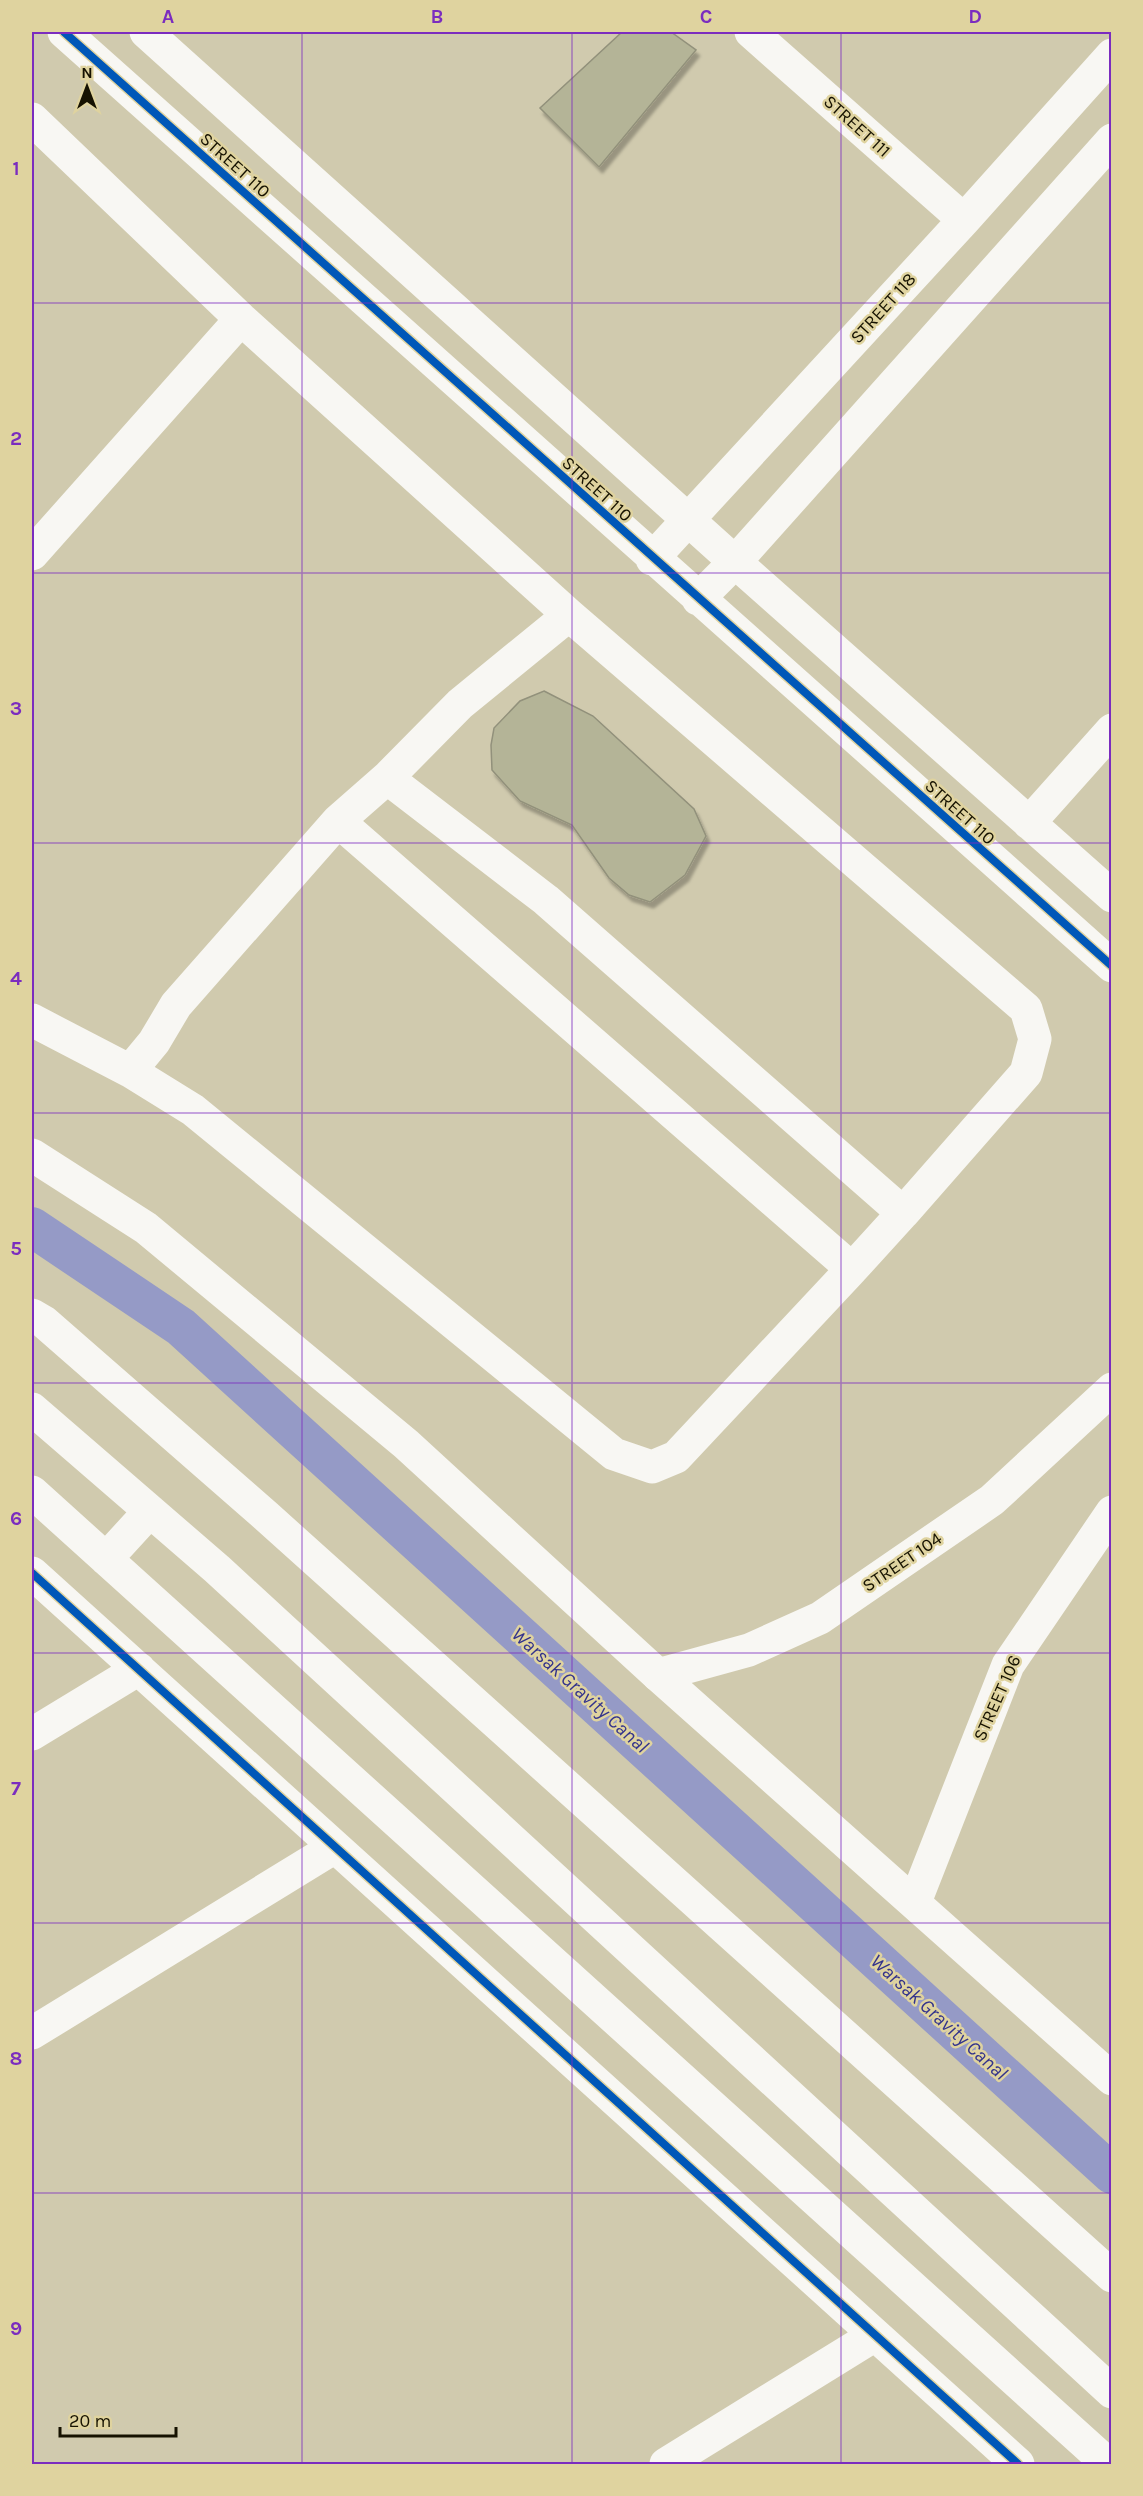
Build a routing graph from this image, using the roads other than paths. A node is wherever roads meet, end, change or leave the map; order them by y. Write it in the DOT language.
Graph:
graph roads {
  1 [pos="64,32"];
  2 [pos="146,32"];
  3 [pos="751,32"];
  4 [pos="1112,55"];
  5 [pos="32,119"];
  6 [pos="1112,140"];
  7 [pos="964,220"];
  8 [pos="241,319"];
  9 [pos="689,520"];
  10 [pos="32,554"];
  11 [pos="652,558"];
  12 [pos="735,562"];
  13 [pos="698,599"];
  14 [pos="569,615"];
  15 [pos="1112,730"];
  16 [pos="387,778"];
  17 [pos="338,821"];
  18 [pos="1029,823"];
  19 [pos="1112,896"];
  20 [pos="1112,966"];
  21 [pos="32,1020"];
  22 [pos="130,1071"];
  23 [pos="32,1155"];
  24 [pos="903,1214"];
  25 [pos="852,1269"];
  26 [pos="32,1315"];
  27 [pos="1112,1389"];
  28 [pos="32,1408"];
  29 [pos="32,1492"];
  30 [pos="150,1511"];
  31 [pos="1112,1512"];
  32 [pos="106,1559"];
  33 [pos="32,1573"];
  34 [pos="139,1670"];
  35 [pos="658,1675"];
  36 [pos="32,1734"];
  37 [pos="335,1847"];
  38 [pos="915,1902"];
  39 [pos="32,2033"];
  40 [pos="1112,2079"];
  41 [pos="1112,2276"];
  42 [pos="875,2335"];
  43 [pos="1112,2392"];
  44 [pos="666,2464"];
  45 [pos="1018,2464"];
  46 [pos="1108,2464"];
  1 -- 11 [label="street, STREET 110"];
  2 -- 9 [label="street, STREET 110"];
  3 -- 7 [label="street, STREET 111"];
  4 -- 7 [label="street, STREET 118"];
  5 -- 8 [label="street"];
  6 -- 12 [label="street"];
  7 -- 9 [label="street, STREET 118"];
  8 -- 10 [label="street"];
  8 -- 14 [label="street"];
  9 -- 11 [label="street, STREET 118"];
  9 -- 12 [label="street, STREET 110"];
  11 -- 13 [label="street, STREET 110"];
  12 -- 13 [label="street"];
  12 -- 18 [label="street, STREET 110"];
  13 -- 20 [label="street, STREET 110"];
  14 -- 16 [label="street"];
  14 -- 24 [label="street"];
  15 -- 18 [label="street"];
  16 -- 17 [label="street"];
  16 -- 24 [label="street"];
  17 -- 22 [label="street"];
  17 -- 25 [label="street"];
  18 -- 19 [label="street, STREET 110"];
  21 -- 22 [label="street"];
  22 -- 25 [label="street"];
  23 -- 35 [label="street"];
  24 -- 25 [label="street"];
  26 -- 41 [label="street"];
  27 -- 35 [label="street, STREET 104"];
  28 -- 30 [label="street"];
  29 -- 32 [label="street"];
  30 -- 32 [label="street"];
  30 -- 43 [label="street"];
  31 -- 38 [label="street, STREET 106"];
  32 -- 46 [label="street"];
  33 -- 34 [label="street"];
  34 -- 36 [label="street"];
  34 -- 37 [label="street"];
  35 -- 38 [label="street"];
  37 -- 39 [label="street"];
  37 -- 42 [label="street"];
  38 -- 40 [label="street"];
  42 -- 44 [label="street"];
  42 -- 45 [label="street"];
}
